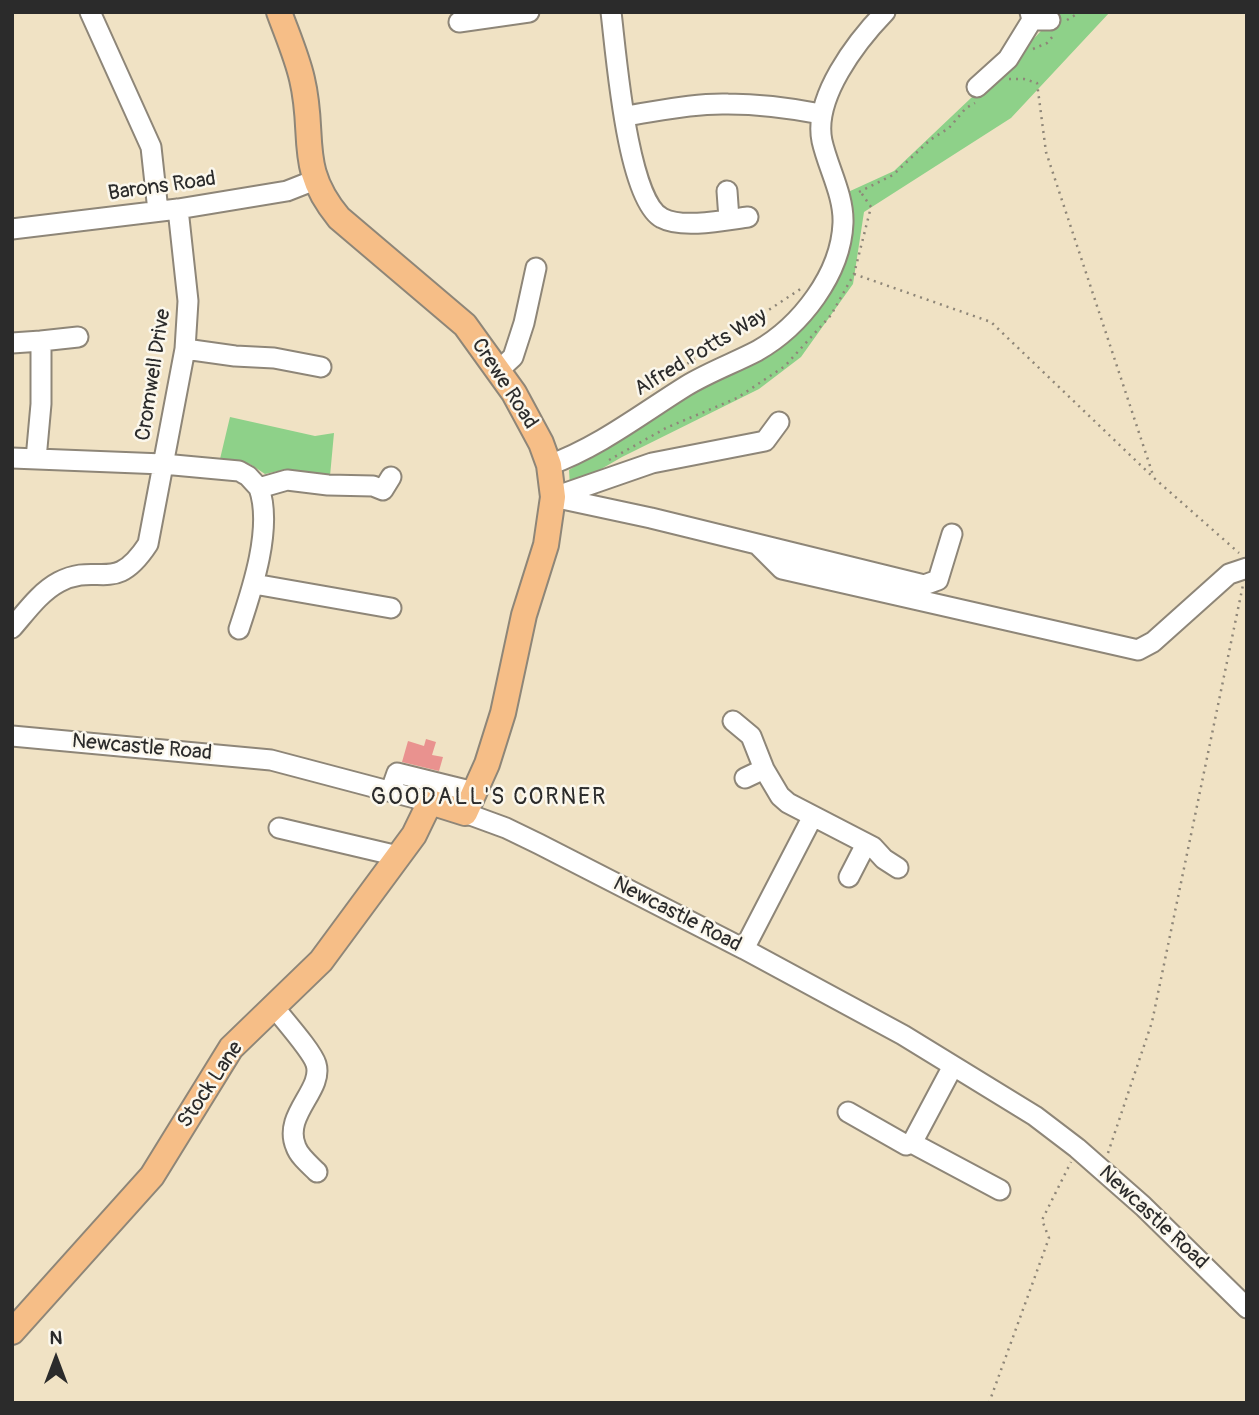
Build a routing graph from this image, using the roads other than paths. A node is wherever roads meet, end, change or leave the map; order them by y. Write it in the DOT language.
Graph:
graph roads {
  1 [pos="90,12"];
  2 [pos="279,12"];
  3 [pos="529,12"];
  4 [pos="611,12"];
  5 [pos="885,12"];
  6 [pos="1044,21"];
  7 [pos="458,22"];
  8 [pos="976,95"];
  9 [pos="821,114"];
  10 [pos="625,116"];
  11 [pos="315,180"];
  12 [pos="727,191"];
  13 [pos="178,209"];
  14 [pos="158,211"];
  15 [pos="12,229"];
  16 [pos="536,268"];
  17 [pos="78,337"];
  18 [pos="41,341"];
  19 [pos="12,343"];
  20 [pos="185,349"];
  21 [pos="321,367"];
  22 [pos="499,370"];
  23 [pos="779,422"];
  24 [pos="12,458"];
  25 [pos="36,459"];
  26 [pos="163,464"];
  27 [pos="549,465"];
  28 [pos="391,477"];
  29 [pos="259,488"];
  30 [pos="553,498"];
  31 [pos="952,534"];
  32 [pos="757,544"];
  33 [pos="1247,568"];
  34 [pos="254,584"];
  35 [pos="391,608"];
  36 [pos="12,628"];
  37 [pos="239,629"];
  38 [pos="733,721"];
  39 [pos="12,736"];
  40 [pos="761,761"];
  41 [pos="746,778"];
  42 [pos="391,790"];
  43 [pos="430,802"];
  44 [pos="470,803"];
  45 [pos="813,816"];
  46 [pos="279,828"];
  47 [pos="869,846"];
  48 [pos="398,856"];
  49 [pos="898,868"];
  50 [pos="849,877"];
  51 [pos="744,949"];
  52 [pos="274,1007"];
  53 [pos="953,1066"];
  54 [pos="848,1112"];
  55 [pos="912,1143"];
  56 [pos="317,1172"];
  57 [pos="1000,1190"];
  58 [pos="1247,1308"];
  59 [pos="12,1332"];
  1 -- 14 [label="street"];
  2 -- 11 [label="main road, Crewe Road"];
  3 -- 7 [label="street"];
  4 -- 10 [label="street"];
  5 -- 9 [label="street"];
  6 -- 8 [label="street"];
  9 -- 10 [label="street"];
  9 -- 27 [label="street, Alfred Potts Way"];
  10 -- 12 [label="street"];
  11 -- 13 [label="street, Barons Road"];
  11 -- 22 [label="main road, Crewe Road"];
  13 -- 14 [label="street, Barons Road"];
  13 -- 20 [label="street, Cromwell Drive"];
  14 -- 15 [label="street, Barons Road"];
  16 -- 22 [label="street"];
  17 -- 18 [label="street"];
  18 -- 19 [label="street"];
  18 -- 25 [label="street"];
  20 -- 21 [label="street"];
  20 -- 26 [label="street, Cromwell Drive"];
  22 -- 27 [label="main road, Crewe Road"];
  23 -- 30 [label="street"];
  24 -- 25 [label="street"];
  25 -- 26 [label="street"];
  26 -- 29 [label="street"];
  26 -- 36 [label="street, Cromwell Drive"];
  27 -- 30 [label="main road, Crewe Road"];
  28 -- 29 [label="street"];
  29 -- 34 [label="street"];
  30 -- 32 [label="street"];
  30 -- 44 [label="main road, Crewe Road"];
  31 -- 32 [label="street"];
  32 -- 33 [label="street"];
  34 -- 35 [label="street"];
  34 -- 37 [label="street"];
  38 -- 40 [label="street"];
  39 -- 42 [label="street, Newcastle Road"];
  40 -- 41 [label="street"];
  40 -- 45 [label="street"];
  42 -- 43 [label="street, Newcastle Road"];
  42 -- 44 [label="street"];
  43 -- 44 [label="main road, Newcastle Road"];
  43 -- 48 [label="main road, Stock Lane"];
  44 -- 51 [label="street, Newcastle Road"];
  45 -- 47 [label="street"];
  45 -- 51 [label="street"];
  46 -- 48 [label="street"];
  47 -- 49 [label="street"];
  47 -- 50 [label="street"];
  48 -- 52 [label="main road, Stock Lane"];
  51 -- 53 [label="street, Newcastle Road"];
  52 -- 56 [label="street"];
  52 -- 59 [label="main road, Stock Lane"];
  53 -- 55 [label="street"];
  53 -- 58 [label="street, Newcastle Road"];
  54 -- 55 [label="street"];
  55 -- 57 [label="street"];
}
